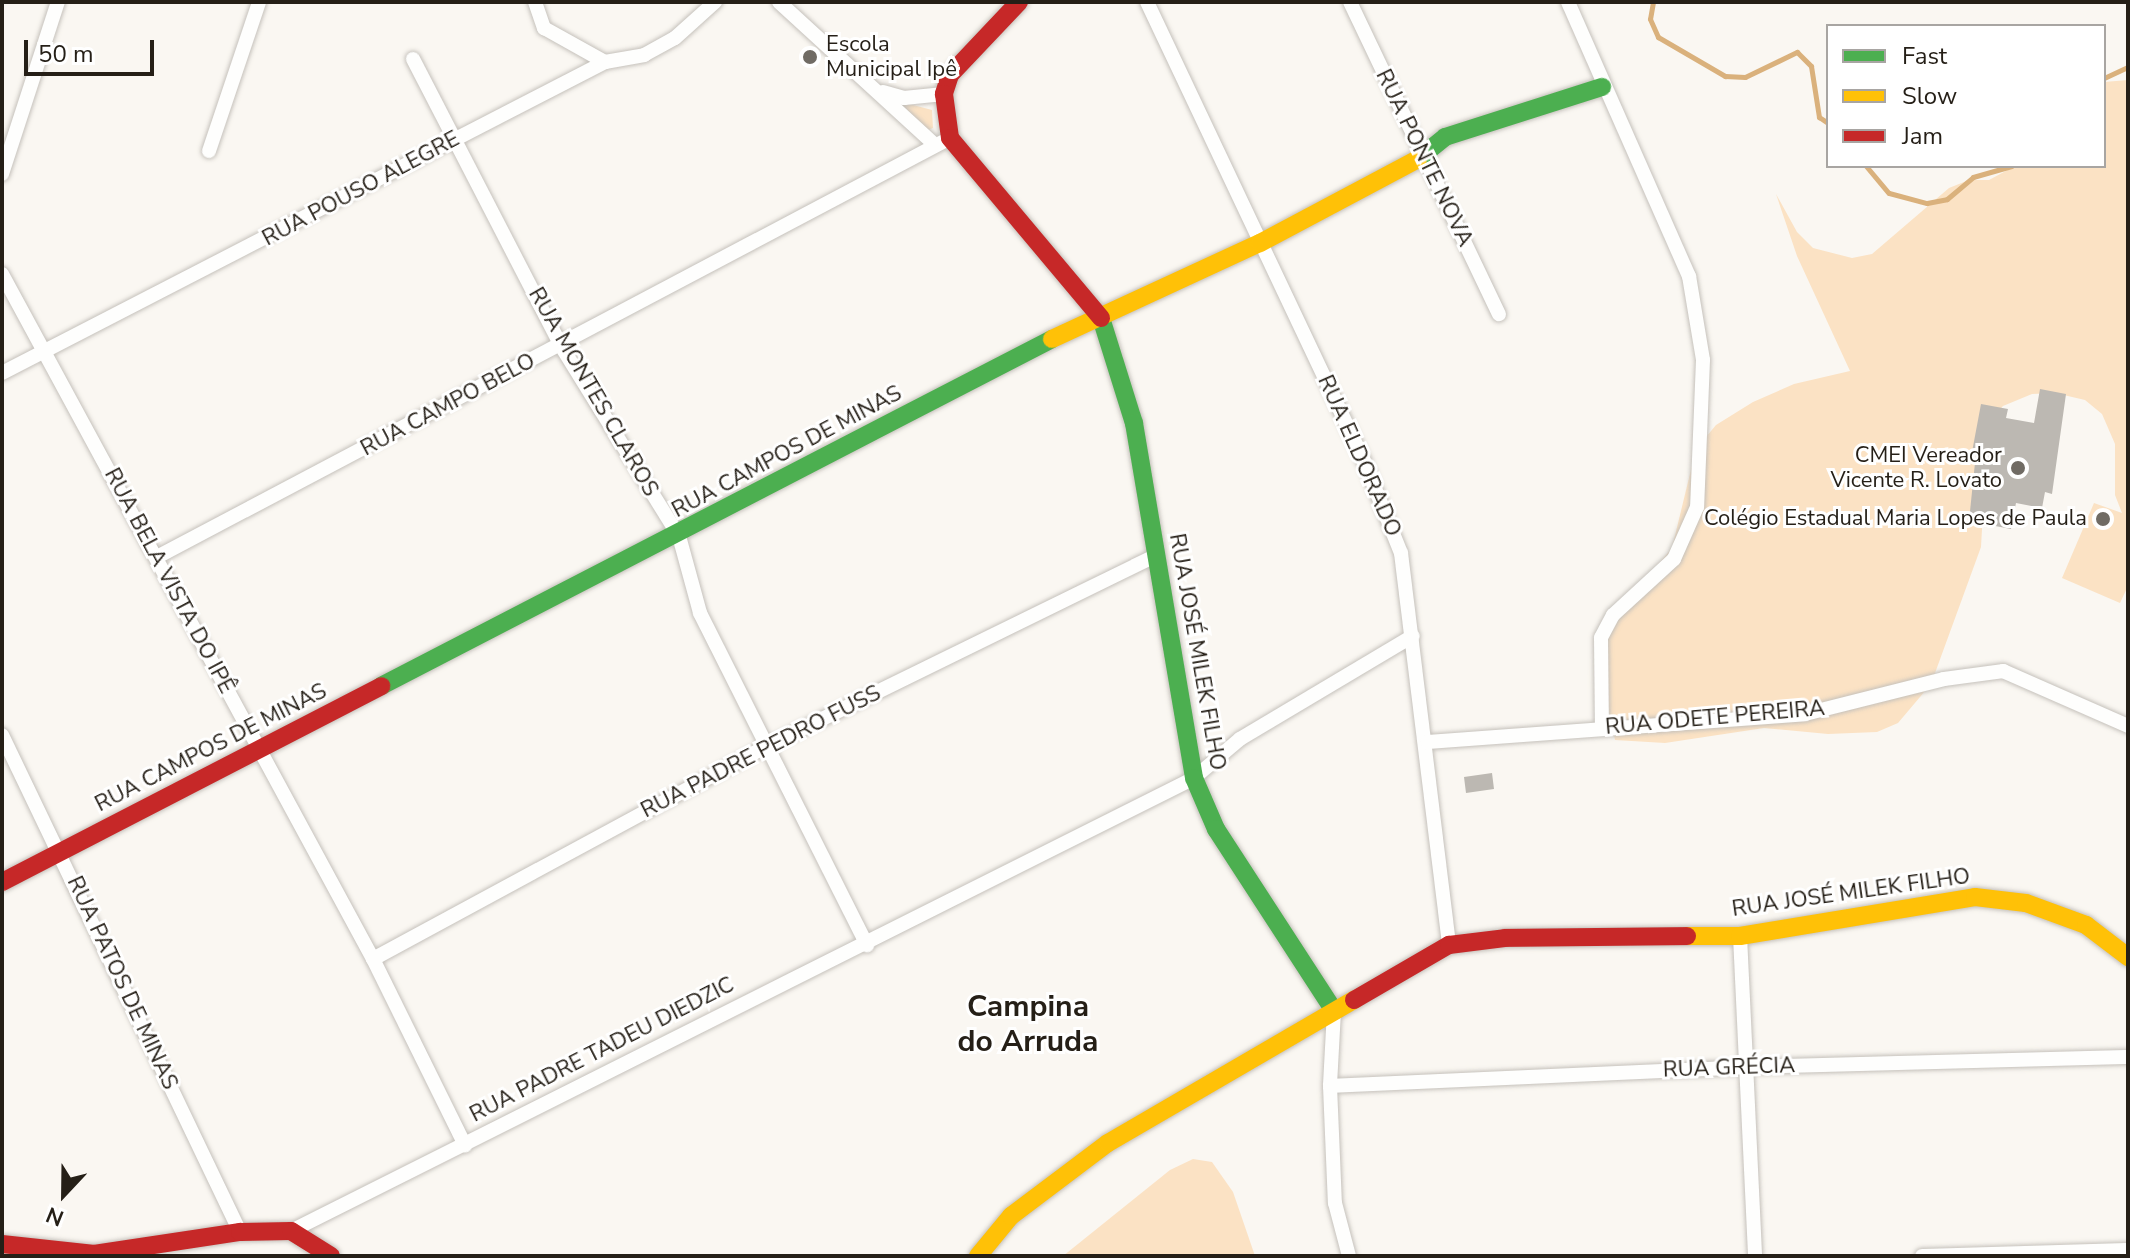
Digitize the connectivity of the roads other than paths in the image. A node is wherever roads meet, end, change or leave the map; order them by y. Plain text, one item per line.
1 (58, 2) edge
2 (259, 2) edge
3 (535, 2) edge
4 (715, 2) edge
5 (779, 2) edge
6 (1019, 2) edge
7 (1147, 2) edge
8 (1350, 2) edge
9 (1568, 2) edge
10 (413, 59) dead end
11 (605, 62) junction
12 (1602, 87) junction
13 (879, 91) junction
14 (944, 94) junction
15 (456, 139) junction
16 (942, 141) junction
17 (209, 151) dead end
18 (1421, 157) junction
19 (2, 174) edge
20 (1260, 243) junction
21 (2, 274) edge
22 (1100, 314) junction
23 (1499, 314) dead end
24 (561, 346) junction
25 (48, 354) junction
26 (2, 373) edge
27 (679, 536) junction
28 (1155, 556) junction
29 (157, 557) junction
30 (1413, 636) junction
31 (2128, 726) edge
32 (1602, 729) junction
33 (2, 735) edge
34 (1428, 742) junction
35 (767, 746) junction
36 (258, 750) junction
37 (1194, 778) junction
38 (60, 853) junction
39 (2, 882) edge
40 (1740, 936) junction
41 (867, 945) junction
42 (1449, 945) junction
43 (2128, 957) edge
44 (373, 959) junction
45 (1334, 1011) junction
46 (2128, 1057) edge
47 (1744, 1067) junction
48 (1330, 1086) junction
49 (465, 1145) junction
50 (291, 1231) junction
51 (240, 1232) junction
52 (2, 1244) edge
53 (2128, 1250) edge
54 (331, 1256) edge
55 (978, 1256) edge
56 (1349, 1256) edge
57 (1755, 1256) edge
58 (1922, 1256) edge

1 - 19 street
2 - 17 street
3 - 11 street
4 - 11 street, RUA POUSO ALEGRE
5 - 13 street
6 - 14 street
7 - 20 street, RUA ELDORADO
8 - 18 street, RUA PONTE NOVA
9 - 12 street
10 - 15 street, RUA MONTES CLAROS
11 - 15 street, RUA POUSO ALEGRE
12 - 18 street, RUA CAMPOS DE MINAS
12 - 32 street
13 - 14 street
13 - 16 street
14 - 16 street
15 - 24 street, RUA MONTES CLAROS
15 - 25 street, RUA POUSO ALEGRE
16 - 22 street, RUA JOSÉ MILEK FILHO
16 - 24 street, RUA CAMPO BELO
18 - 20 street, RUA CAMPOS DE MINAS
18 - 23 street, RUA PONTE NOVA
20 - 22 street, RUA CAMPOS DE MINAS
20 - 30 street, RUA ELDORADO
21 - 25 street, RUA BELA VISTA DO IPÊ
22 - 27 street, RUA CAMPOS DE MINAS
22 - 28 street, RUA JOSÉ MILEK FILHO
24 - 27 street, RUA MONTES CLAROS
24 - 29 street, RUA CAMPO BELO
25 - 26 street, RUA POUSO ALEGRE
25 - 29 street, RUA BELA VISTA DO IPÊ
27 - 35 street, RUA MONTES CLAROS
27 - 36 street, RUA CAMPOS DE MINAS
28 - 35 street, RUA PADRE PEDRO FUSS
28 - 37 street, RUA JOSÉ MILEK FILHO
29 - 36 street, RUA BELA VISTA DO IPÊ
30 - 34 street, RUA ELDORADO
30 - 37 street, RUA PADRE TADEU DIEDZIC
31 - 32 street, RUA ODETE PEREIRA
32 - 34 street, RUA ODETE PEREIRA
33 - 38 street, RUA PATOS DE MINAS
34 - 42 street, RUA ELDORADO
35 - 41 street, RUA MONTES CLAROS
35 - 44 street, RUA PADRE PEDRO FUSS
36 - 38 street, RUA CAMPOS DE MINAS
36 - 44 street, RUA BELA VISTA DO IPÊ
37 - 41 street, RUA PADRE TADEU DIEDZIC
37 - 45 street, RUA JOSÉ MILEK FILHO
38 - 39 street, RUA CAMPOS DE MINAS
38 - 51 street, RUA PATOS DE MINAS
40 - 42 street, RUA JOSÉ MILEK FILHO
40 - 43 street, RUA JOSÉ MILEK FILHO
40 - 47 street
41 - 49 street, RUA PADRE TADEU DIEDZIC
42 - 45 street, RUA JOSÉ MILEK FILHO
44 - 49 street, RUA BELA VISTA DO IPÊ
45 - 48 street
45 - 55 street
46 - 47 street, RUA GRÉCIA
47 - 48 street, RUA GRÉCIA
47 - 57 street
48 - 56 street
49 - 50 street, RUA PADRE TADEU DIEDZIC
50 - 51 street, RUA PADRE TADEU DIEDZIC
50 - 54 street
51 - 52 street, RUA PADRE TADEU DIEDZIC
53 - 58 street

